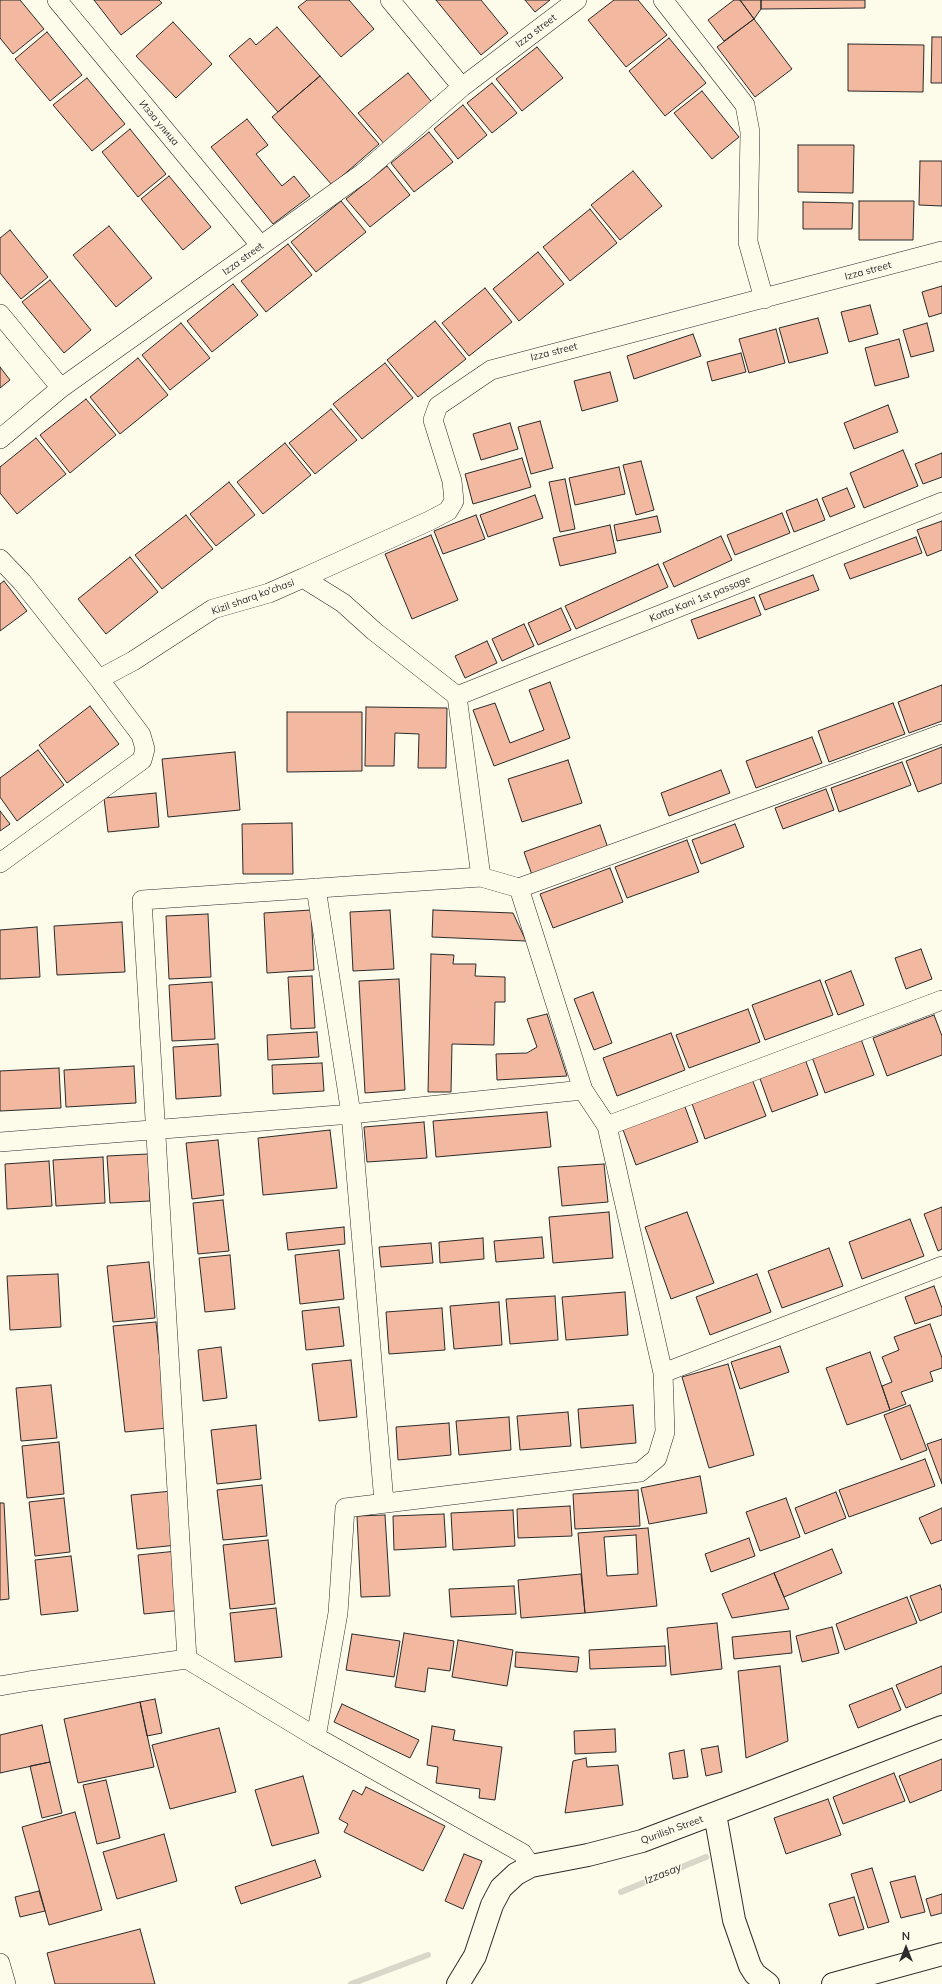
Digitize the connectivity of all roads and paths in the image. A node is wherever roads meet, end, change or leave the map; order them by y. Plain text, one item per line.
1 (57, 0) edge
2 (390, 0) edge
3 (577, 0) edge
4 (663, 0) edge
5 (462, 88) junction
6 (261, 246) junction
7 (942, 251) edge
8 (764, 299) junction
9 (0, 314) edge
10 (61, 388) junction
11 (0, 439) edge
12 (942, 502) edge
13 (0, 559) edge
14 (303, 578) junction
15 (99, 679) junction
16 (457, 696) junction
17 (942, 734) edge
18 (0, 863) edge
19 (481, 877) junction
20 (316, 888) junction
21 (519, 888) junction
22 (942, 1000) edge
23 (583, 1090) junction
24 (351, 1114) junction
25 (607, 1126) junction
26 (155, 1129) junction
27 (0, 1142) edge
28 (942, 1266) edge
29 (663, 1373) junction
30 (384, 1502) junction
31 (187, 1659) junction
32 (0, 1686) edge
33 (942, 1727) edge
34 (316, 1737) junction
35 (715, 1814) junction
36 (531, 1866) junction
37 (942, 1954) edge
38 (0, 1963) edge
39 (6, 1984) edge
40 (458, 1984) edge
41 (768, 1984) edge
42 (833, 1984) edge

1 - 6 street, Изза улица
2 - 5 street
3 - 5 street, Izza street
4 - 8 street
5 - 6 street, Izza street
6 - 10 street, Izza street
7 - 8 street, Izza street
8 - 14 street, Izza street
9 - 10 street
10 - 11 street, Izza street
12 - 16 street, Katta Kani 1st passage
13 - 15 street
14 - 15 street, Kizil sharq ko'chasi
14 - 16 street, Kizil sharq ko'chasi
15 - 18 street
16 - 19 street
17 - 21 street
19 - 20 street
19 - 21 street
20 - 24 street
20 - 26 street
21 - 23 street
22 - 25 street
23 - 24 street
23 - 25 street
24 - 26 street
24 - 30 street
25 - 29 street
26 - 27 street
26 - 31 street
28 - 29 street
29 - 30 street
30 - 34 street
31 - 32 street
31 - 34 street
33 - 35 street, Qurilish Street
34 - 36 street
35 - 36 street, Qurilish Street
35 - 41 street
36 - 40 street, Qurilish Street
37 - 42 street
38 - 39 street

